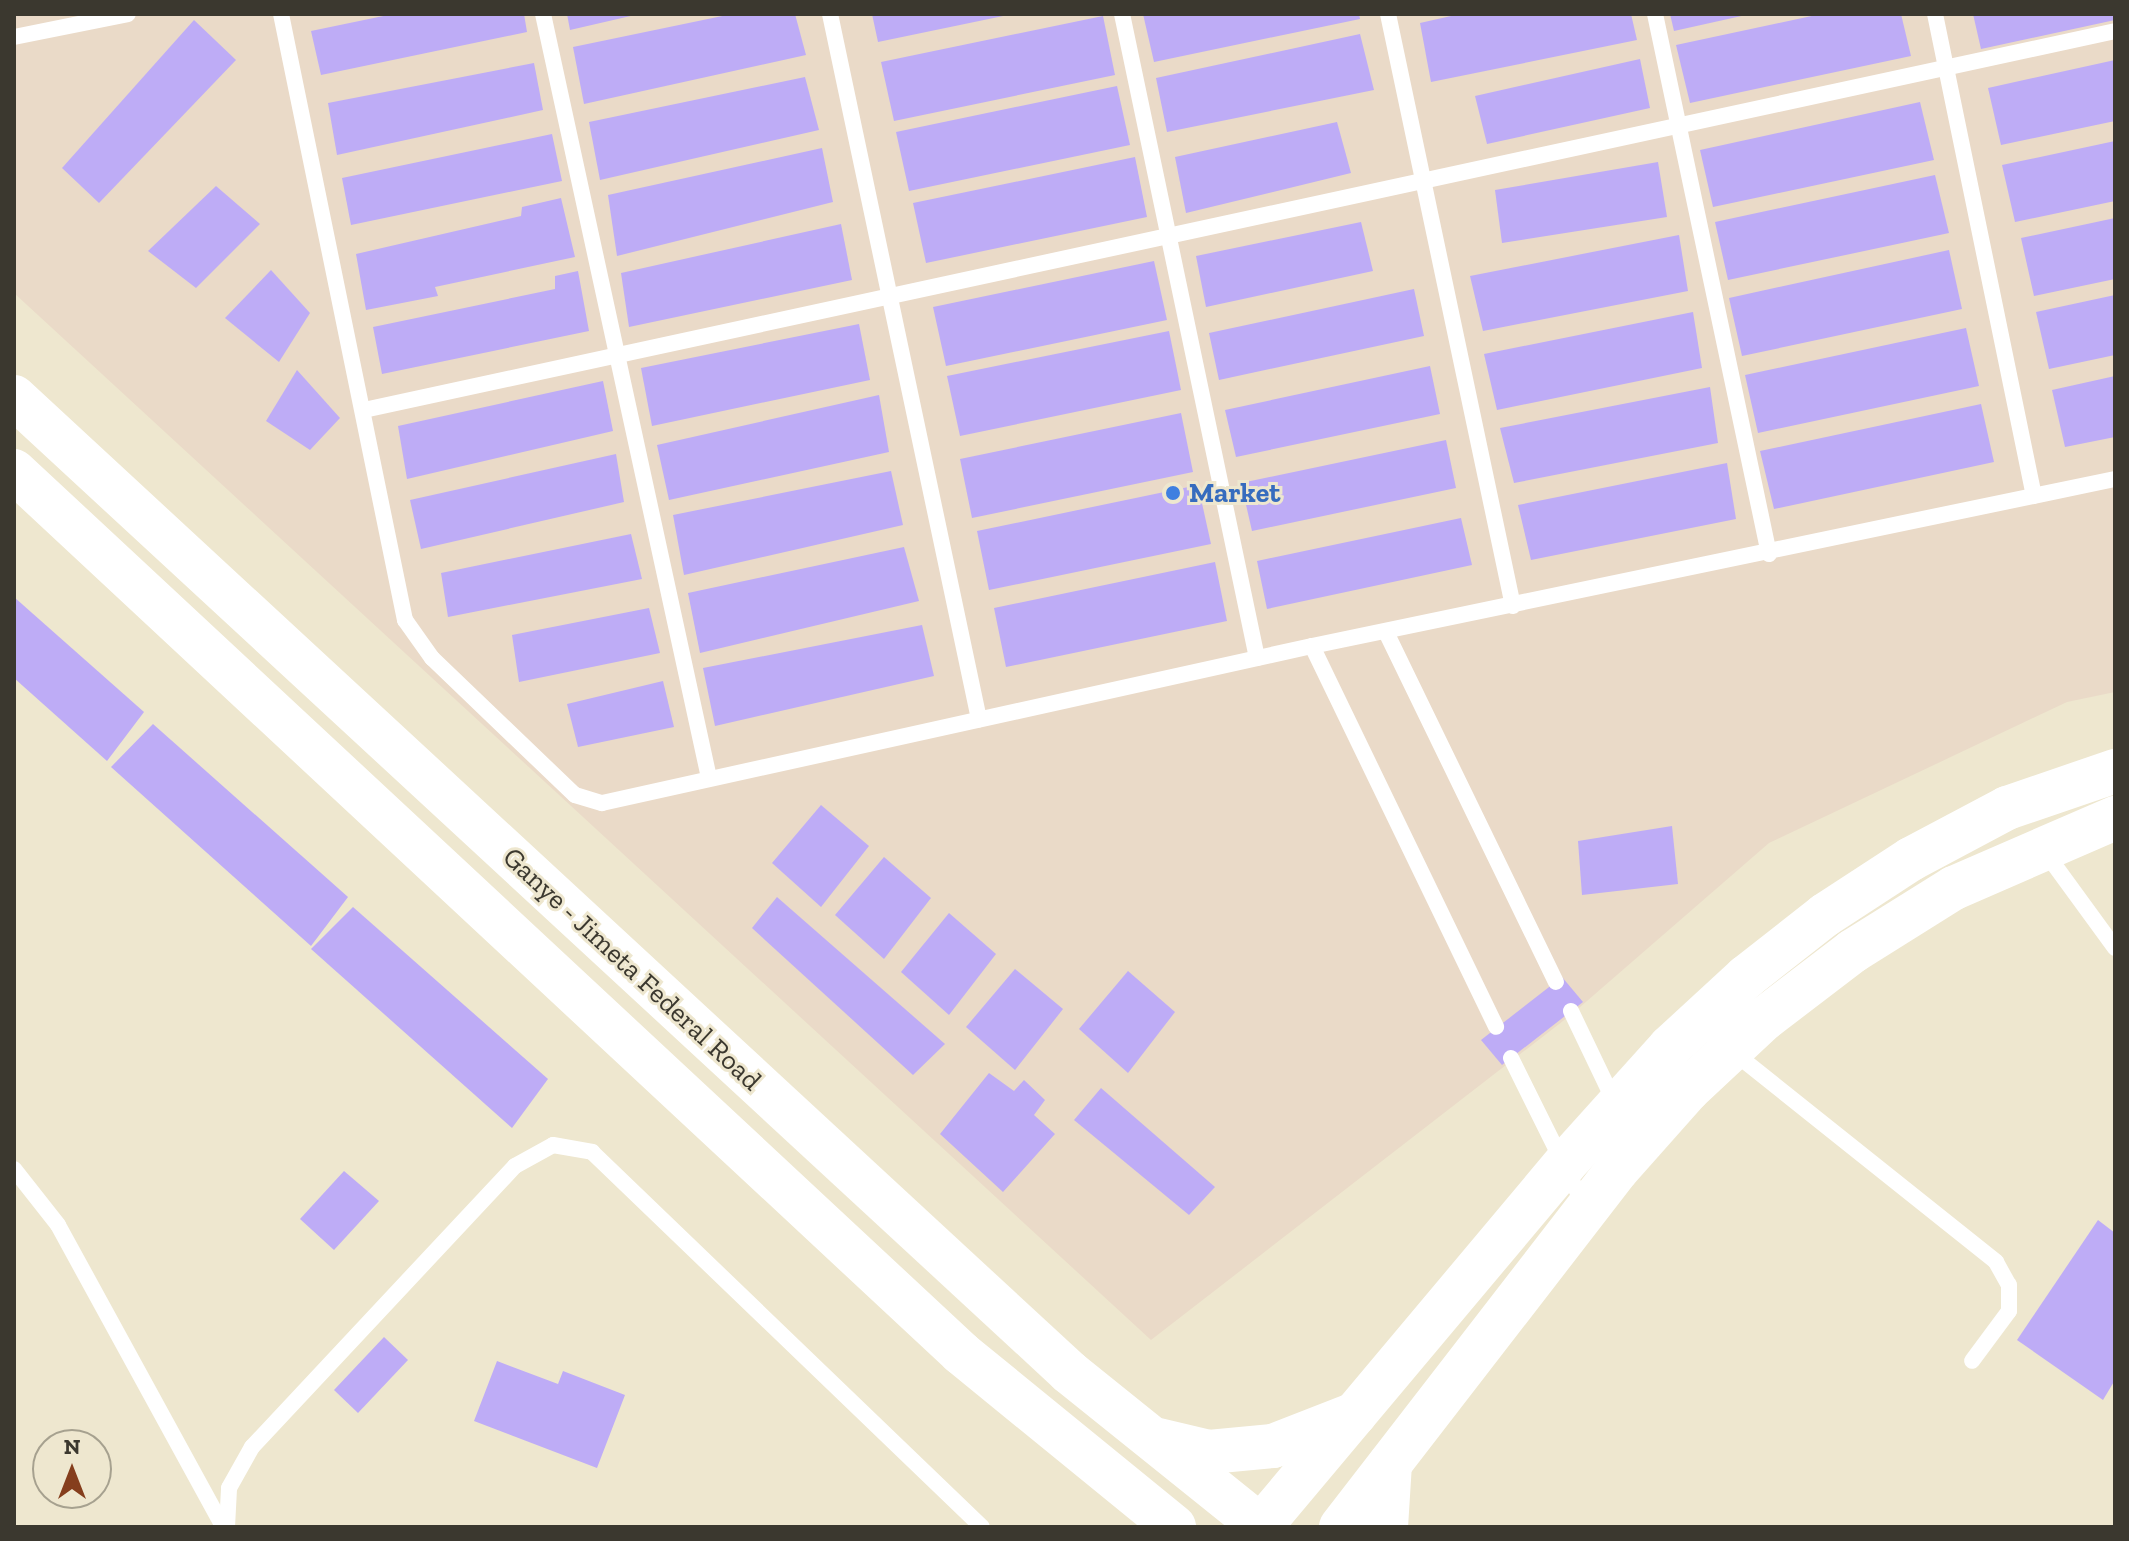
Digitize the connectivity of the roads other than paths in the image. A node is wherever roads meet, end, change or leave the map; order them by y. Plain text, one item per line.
1 (128, 14) edge
2 (281, 14) edge
3 (543, 14) edge
4 (830, 14) edge
5 (1122, 14) edge
6 (1388, 14) edge
7 (1655, 14) edge
8 (1935, 14) edge
9 (2115, 31) edge
10 (15, 34) edge
11 (1946, 67) junction
12 (1679, 126) junction
13 (1423, 181) junction
14 (1169, 236) junction
15 (889, 297) junction
16 (615, 356) junction
17 (14, 397) edge
18 (364, 410) junction
19 (14, 471) edge
20 (2115, 479) edge
21 (2034, 496) junction
22 (1769, 554) junction
23 (1513, 606) junction
24 (1386, 632) junction
25 (1312, 646) junction
26 (1257, 658) junction
27 (979, 719) junction
28 (2115, 771) edge
29 (709, 778) junction
30 (2115, 818) edge
31 (2042, 847) junction
32 (2115, 948) edge
33 (1556, 982) dead end
34 (1571, 1011) dead end
35 (1496, 1027) dead end
36 (1731, 1050) junction
37 (1511, 1058) dead end
38 (1627, 1127) junction
39 (1564, 1166) junction
40 (14, 1169) edge
41 (1586, 1209) junction
42 (1972, 1361) dead end
43 (1355, 1414) junction
44 (1154, 1439) junction
45 (1390, 1464) junction
46 (225, 1527) edge
47 (982, 1527) edge
48 (1174, 1527) edge
49 (1262, 1527) edge
50 (1341, 1527) edge
51 (1386, 1527) edge

1 - 10 lane
2 - 18 lane
3 - 16 lane
4 - 15 lane
5 - 14 lane
6 - 13 lane
7 - 12 lane
8 - 11 lane
9 - 11 lane
11 - 12 lane
11 - 21 lane
12 - 13 lane
12 - 22 lane
13 - 14 lane
13 - 23 lane
14 - 15 lane
14 - 26 lane
15 - 16 lane
15 - 27 lane
16 - 18 lane
16 - 29 lane
17 - 44 main road, Ganye - Jimeta Federal Road
18 - 29 lane
19 - 48 main road, Ganye - Jimeta Federal Road
20 - 21 lane
21 - 22 lane
22 - 23 lane
23 - 24 lane
24 - 25 lane
24 - 33 lane
25 - 26 lane
25 - 35 lane
26 - 27 lane
27 - 29 lane
28 - 38 main road
30 - 31 main road
31 - 32 lane
31 - 36 main road
34 - 38 lane
36 - 38 main road
36 - 42 lane
37 - 39 lane
38 - 39 main road
38 - 41 main road
39 - 41 lane
39 - 43 main road
40 - 46 lane
41 - 45 main road
43 - 44 main road
43 - 49 main road
44 - 49 main road, Ganye - Jimeta Federal Road
45 - 50 main road
45 - 51 main road
46 - 47 lane

